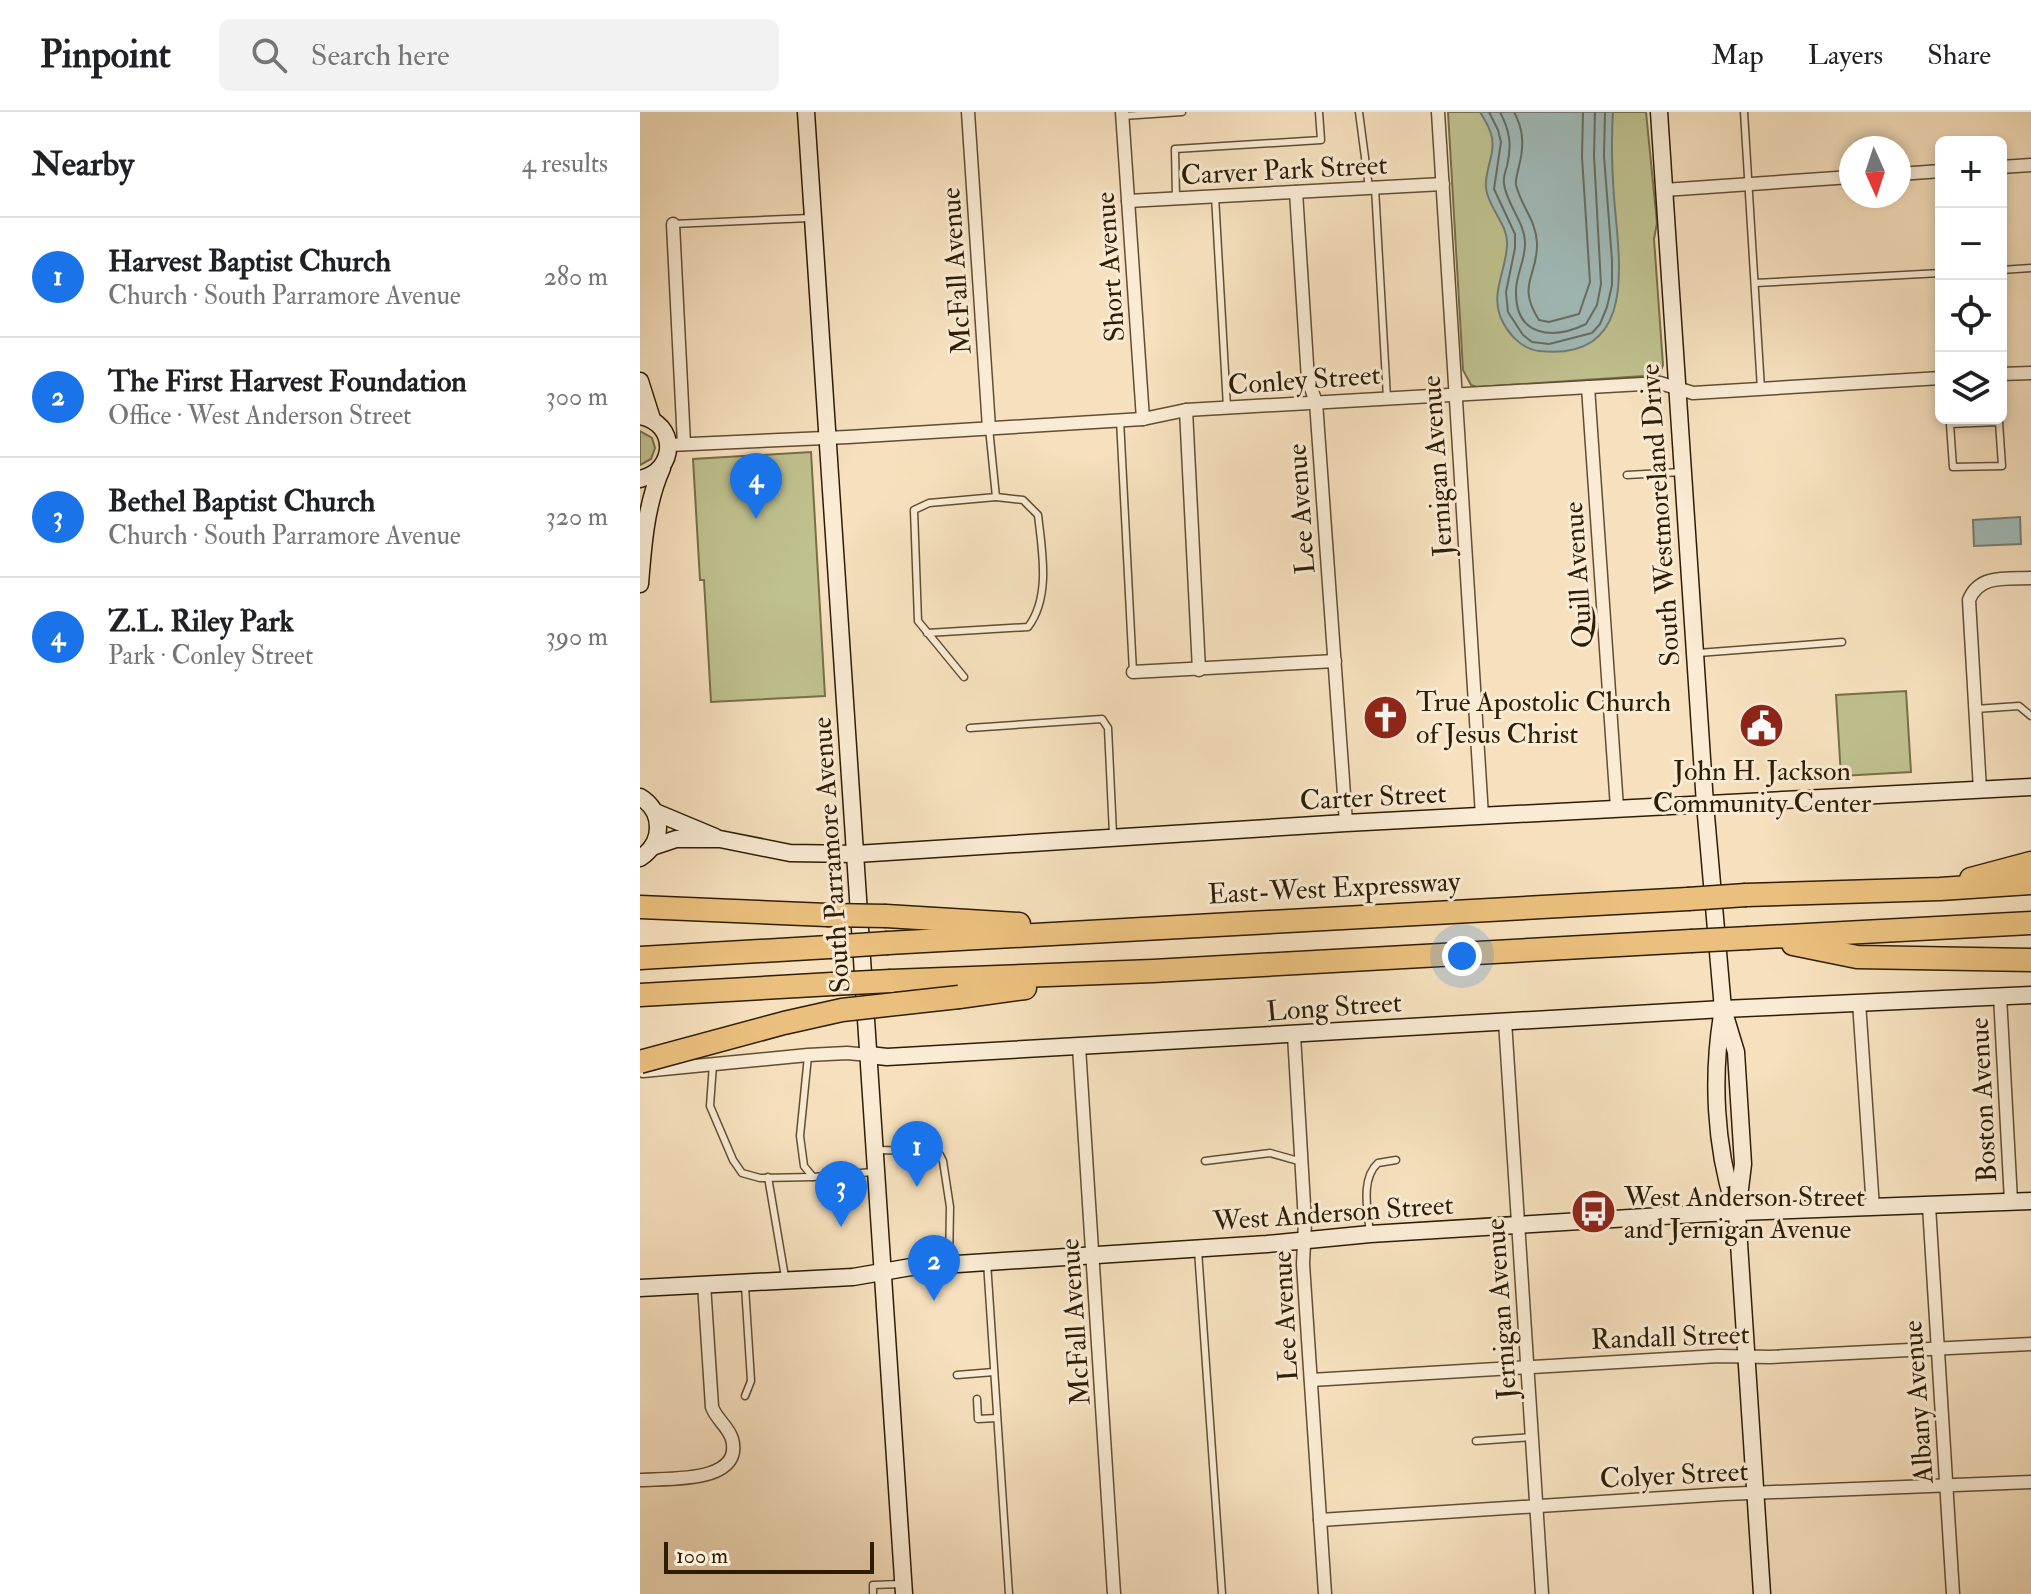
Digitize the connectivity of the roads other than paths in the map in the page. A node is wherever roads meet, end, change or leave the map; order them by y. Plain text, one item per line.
1 (806, 112) edge
2 (968, 112) edge
3 (1182, 112) edge
4 (1319, 112) edge
5 (1359, 112) edge
6 (1438, 112) edge
7 (1659, 112) edge
8 (1744, 112) edge
9 (1122, 114) edge
10 (2031, 165) edge
11 (2007, 167) edge
12 (1935, 171) edge
13 (1911, 173) edge
14 (1839, 178) edge
15 (1443, 184) junction
16 (1748, 184) junction
17 (1372, 188) junction
18 (1664, 190) junction
19 (1296, 192) junction
20 (1215, 196) junction
21 (1176, 198) junction
22 (1128, 201) junction
23 (812, 217) junction
24 (673, 224) joint
25 (2031, 268) edge
26 (2007, 270) edge
27 (1935, 273) edge
28 (1755, 283) junction
29 (2031, 373) edge
30 (2007, 374) edge
31 (1935, 378) edge
32 (640, 381) edge
33 (1588, 387) junction
34 (1676, 388) junction
35 (1761, 389) junction
36 (1456, 393) junction
37 (1387, 398) junction
38 (1316, 402) junction
39 (1227, 407) junction
40 (1186, 410) junction
41 (646, 417) edge
42 (1143, 419) junction
43 (1120, 420) junction
44 (1999, 420) edge
45 (989, 428) junction
46 (830, 438) junction
47 (676, 444) junction
48 (662, 468) junction
49 (1682, 472) junction
50 (1627, 475) dead end
51 (640, 479) edge
52 (996, 497) junction
53 (641, 543) edge
54 (2031, 578) edge
55 (640, 584) edge
56 (927, 633) junction
57 (1842, 642) dead end
58 (1694, 654) junction
59 (1335, 661) junction
60 (1199, 670) junction
61 (1133, 672) joint
62 (964, 677) dead end
63 (1975, 709) junction
64 (2031, 716) edge
65 (970, 728) dead end
66 (2031, 787) edge
67 (1980, 790) junction
68 (640, 797) edge
69 (1705, 804) junction
70 (1617, 808) junction
71 (655, 812) junction
72 (1482, 816) junction
73 (1346, 823) junction
74 (1113, 838) junction
75 (720, 839) junction
76 (856, 854) junction
77 (644, 855) edge
78 (2031, 863) edge
79 (2031, 883) edge
80 (1940, 889) junction
81 (648, 907) edge
82 (2031, 923) edge
83 (1104, 931) junction
84 (1756, 938) junction
85 (640, 958) edge
86 (2031, 960) edge
87 (1153, 971) junction
88 (640, 995) edge
89 (2031, 995) edge
90 (2000, 996) junction
91 (1859, 1002) junction
92 (1723, 1009) junction
93 (1505, 1021) junction
94 (1294, 1035) junction
95 (1079, 1047) junction
96 (808, 1055) junction
97 (869, 1055) junction
98 (640, 1062) edge
99 (713, 1062) junction
100 (640, 1071) edge
101 (875, 1150) junction
102 (1396, 1160) dead end
103 (1205, 1161) dead end
104 (1302, 1162) junction
105 (876, 1171) junction
106 (768, 1177) junction
107 (813, 1177) junction
108 (2011, 1201) junction
109 (2031, 1201) edge
110 (1929, 1206) junction
111 (1873, 1208) junction
112 (1737, 1213) junction
113 (1518, 1225) junction
114 (1370, 1234) junction
115 (1304, 1239) junction
116 (1197, 1248) junction
117 (1094, 1256) junction
118 (987, 1262) junction
119 (949, 1265) junction
120 (882, 1273) junction
121 (786, 1281) junction
122 (745, 1282) junction
123 (704, 1284) junction
124 (640, 1288) edge
125 (2031, 1344) edge
126 (1938, 1349) junction
127 (1746, 1356) junction
128 (1528, 1367) junction
129 (994, 1372) junction
130 (957, 1375) dead end
131 (1311, 1380) junction
132 (745, 1396) dead end
133 (977, 1399) dead end
134 (997, 1418) junction
135 (1532, 1437) junction
136 (1476, 1441) dead end
137 (640, 1480) edge
138 (2031, 1482) edge
139 (1947, 1485) junction
140 (1756, 1494) junction
141 (1537, 1505) junction
142 (1320, 1520) junction
143 (903, 1589) edge
144 (873, 1594) edge
145 (1009, 1594) edge
146 (1114, 1594) edge
147 (1222, 1594) edge
148 (1325, 1594) edge
149 (1542, 1594) edge
150 (1762, 1594) edge
151 (1953, 1594) edge

1 - 23 street, South Parramore Avenue
2 - 45 street, McFall Avenue
3 - 9 lane
4 - 21 lane
5 - 17 lane
6 - 15 street, Jernigan Avenue
7 - 18 street, South Westmoreland Drive
8 - 16 lane
9 - 22 street, Short Avenue
10 - 11 street
12 - 13 street
14 - 16 street
15 - 17 street, Carver Park Street
15 - 36 street, Jernigan Avenue
16 - 18 street
16 - 28 lane
17 - 19 street, Carver Park Street
17 - 37 lane
18 - 34 street, South Westmoreland Drive
19 - 20 street, Carver Park Street
19 - 38 street, Lee Avenue
20 - 21 street, Carver Park Street
20 - 39 lane
21 - 22 street, Carver Park Street
22 - 42 street, Short Avenue
23 - 24 lane
23 - 46 street, South Parramore Avenue
24 - 47 street
25 - 26 lane
27 - 28 lane
28 - 35 lane
29 - 30 street
31 - 35 street, Conley Street
32 - 41 street
33 - 34 street, Conley Street
33 - 36 street, Conley Street
33 - 70 street, Quill Avenue
34 - 35 street, Conley Street
34 - 49 street, South Westmoreland Drive
36 - 37 street, Conley Street
36 - 72 street, Jernigan Avenue
37 - 38 street, Conley Street
38 - 39 street, Conley Street
38 - 59 street, Lee Avenue
39 - 40 street, Conley Street
40 - 42 street, Conley Street
40 - 60 street
41 - 47 street
42 - 43 street, Conley Street
43 - 45 street, Conley Street
43 - 61 lane
44 - 44 lane
45 - 46 street, Conley Street
45 - 52 lane
46 - 47 street, Conley Street
46 - 76 street, South Parramore Avenue
47 - 48 street
48 - 51 street
48 - 53 street
49 - 50 lane
49 - 58 street, South Westmoreland Drive
52 - 56 lane
52 - 56 lane
53 - 55 street
54 - 63 street
56 - 62 lane
57 - 58 lane
58 - 69 street, South Westmoreland Drive
59 - 60 street
59 - 73 street, Lee Avenue
60 - 61 street
63 - 64 lane
63 - 67 street
65 - 74 lane
66 - 67 street, Carter Street
67 - 69 street, Carter Street
68 - 71 street
69 - 70 street, Carter Street
69 - 92 street, South Westmoreland Drive
70 - 72 street, Carter Street
71 - 75 street, Carter Street
71 - 77 street
72 - 73 street, Carter Street
73 - 74 street, Carter Street
74 - 76 street, Carter Street
75 - 76 street, Carter Street
75 - 77 street, Carter Street
76 - 97 street, South Parramore Avenue
78 - 80 highway
79 - 80 highway, East-West Expressway
80 - 83 highway, East-West Expressway, bridge
81 - 83 highway, bridge
82 - 84 highway
83 - 85 highway, East-West Expressway, bridge
84 - 86 highway
84 - 87 highway, bridge
87 - 88 highway, bridge
87 - 98 highway, bridge
89 - 90 street, Long Street
90 - 91 street, Long Street
90 - 108 street, Boston Avenue
91 - 92 street, Long Street
91 - 111 street
92 - 93 street, Long Street
92 - 112 street, South Westmoreland Drive
93 - 94 street, Long Street
93 - 113 street, Jernigan Avenue
94 - 95 street, Long Street
94 - 104 street, Lee Avenue
95 - 97 street, Long Street
95 - 117 street, McFall Avenue
96 - 97 street, Long Street
96 - 99 street, Long Street
96 - 107 lane
97 - 101 street, South Parramore Avenue
99 - 100 street, Long Street
99 - 106 lane
101 - 105 street, South Parramore Avenue
101 - 119 lane
102 - 114 lane
103 - 104 lane
104 - 115 street, Lee Avenue
105 - 107 lane
105 - 120 street, South Parramore Avenue
106 - 107 lane
106 - 121 lane
108 - 109 street, West Anderson Street
108 - 110 street, West Anderson Street
110 - 111 street, West Anderson Street
110 - 126 street, Albany Avenue
111 - 112 street, West Anderson Street
112 - 113 street, West Anderson Street
112 - 127 street, South Westmoreland Drive
113 - 114 street, West Anderson Street
113 - 128 street, Jernigan Avenue
114 - 115 street, West Anderson Street
115 - 116 street, West Anderson Street
115 - 131 street, Lee Avenue
116 - 117 street, West Anderson Street
116 - 147 lane
117 - 118 street, West Anderson Street
117 - 146 street, McFall Avenue
118 - 119 street, West Anderson Street
118 - 129 lane
119 - 120 street, West Anderson Street
120 - 121 street, West Anderson Street
120 - 143 street, South Parramore Avenue
121 - 122 street, West Anderson Street
122 - 123 street, West Anderson Street
122 - 132 lane
123 - 124 street, West Anderson Street
123 - 137 street
125 - 126 street, Randall Street
126 - 127 street, Randall Street
126 - 139 street, Albany Avenue
127 - 128 street, Randall Street
127 - 140 street, South Westmoreland Drive
128 - 131 street, Randall Street
128 - 135 street, Jernigan Avenue
129 - 130 lane
129 - 134 lane
131 - 142 street, Lee Avenue
133 - 134 lane
134 - 145 lane
135 - 136 lane
135 - 141 street, Jernigan Avenue
138 - 139 street, Colyer Street
139 - 140 street, Colyer Street
139 - 151 street, Albany Avenue
140 - 141 street, Colyer Street
140 - 150 street, South Westmoreland Drive
141 - 142 street, Colyer Street
141 - 149 street, Jernigan Avenue
142 - 148 street, Lee Avenue
143 - 144 lane

